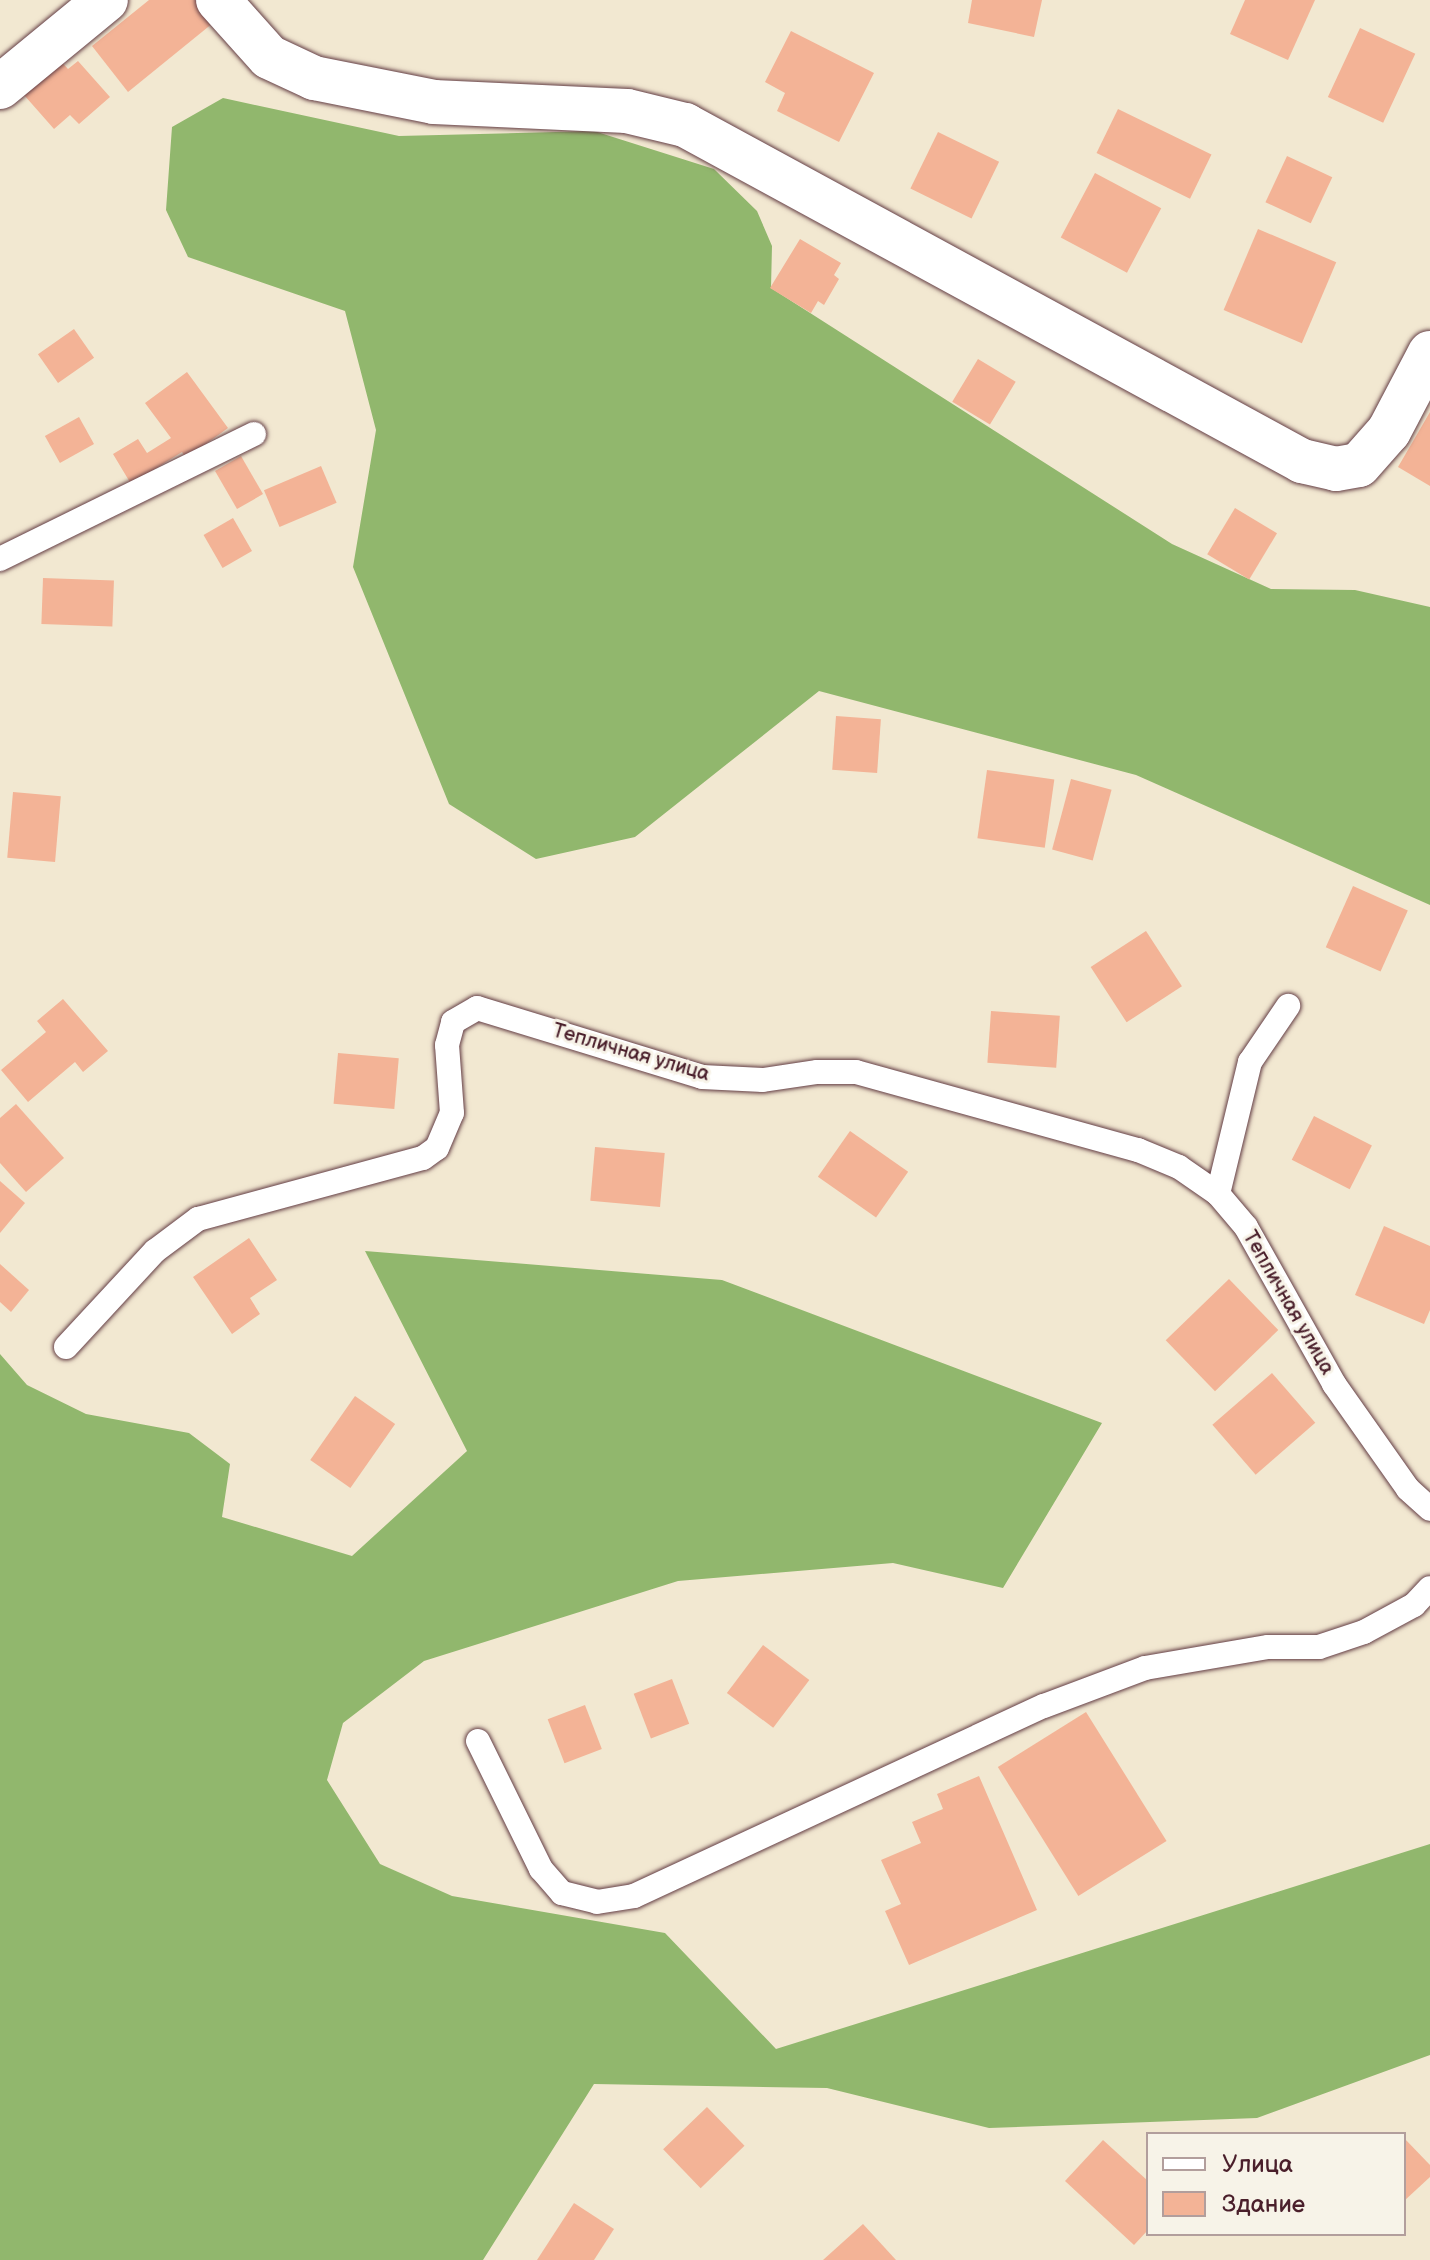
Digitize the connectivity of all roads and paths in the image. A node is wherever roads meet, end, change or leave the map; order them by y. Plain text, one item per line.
1 (106, 0) edge
2 (218, 0) edge
3 (0, 87) edge
4 (1430, 353) edge
5 (254, 434) dead end
6 (0, 559) edge
7 (1288, 1006) dead end
8 (1218, 1194) junction
9 (66, 1347) dead end
10 (1430, 1509) edge
11 (1430, 1588) edge
12 (478, 1741) dead end

1 - 3 street
2 - 4 street
5 - 6 lane
7 - 8 lane
8 - 9 lane, Тепличная улица
8 - 10 lane, Тепличная улица
11 - 12 lane

